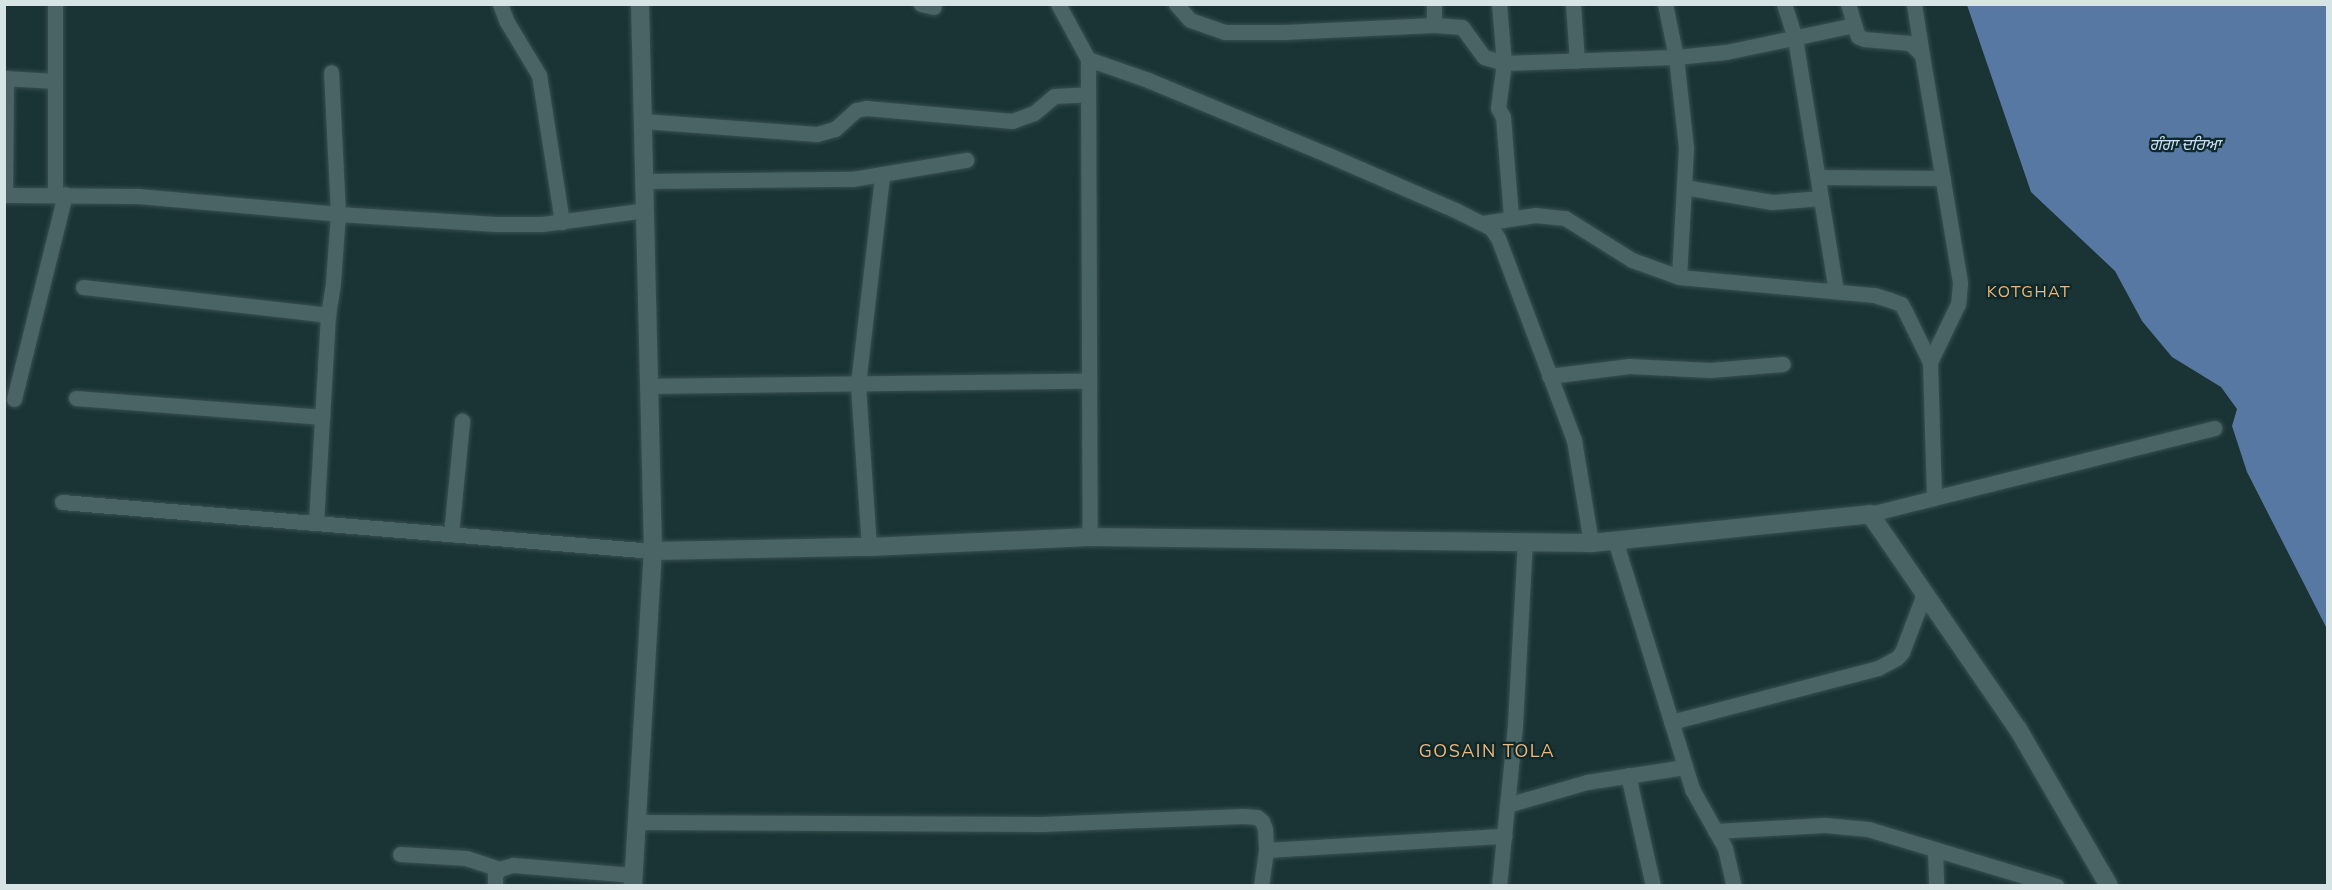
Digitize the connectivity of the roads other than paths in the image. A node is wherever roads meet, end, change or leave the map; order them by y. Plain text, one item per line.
1 (55, 4) edge
2 (500, 4) edge
3 (640, 4) edge
4 (1058, 4) edge
5 (1176, 4) edge
6 (1434, 4) edge
7 (1499, 4) edge
8 (1573, 4) edge
9 (1665, 4) edge
10 (1784, 4) edge
11 (1848, 4) edge
12 (1914, 4) edge
13 (1854, 24) junction
14 (1434, 25) junction
15 (1795, 38) junction
16 (1922, 55) junction
17 (1676, 57) junction
18 (1088, 59) junction
19 (1576, 61) junction
20 (1504, 63) junction
21 (331, 72) dead end
22 (5, 78) edge
23 (55, 81) junction
24 (1088, 94) junction
25 (643, 121) junction
26 (966, 160) dead end
27 (882, 176) junction
28 (1818, 177) junction
29 (1943, 178) junction
30 (645, 181) junction
31 (1684, 187) junction
32 (60, 194) junction
33 (5, 195) edge
34 (1821, 198) junction
35 (645, 210) junction
36 (338, 214) junction
37 (1510, 217) junction
38 (562, 222) junction
39 (1483, 223) junction
40 (1679, 277) junction
41 (83, 287) dead end
42 (1836, 291) junction
43 (328, 315) junction
44 (1930, 362) junction
45 (1783, 364) dead end
46 (1549, 376) junction
47 (1089, 381) junction
48 (858, 384) junction
49 (650, 386) junction
50 (76, 398) dead end
51 (15, 399) dead end
52 (322, 417) junction
53 (462, 420) dead end
54 (2214, 428) dead end
55 (1934, 498) junction
56 (62, 502) dead end
57 (1870, 514) junction
58 (316, 523) junction
59 (451, 534) junction
60 (1090, 537) junction
61 (1615, 540) junction
62 (1525, 542) junction
63 (1591, 543) junction
64 (868, 547) junction
65 (653, 551) junction
66 (1924, 594) junction
67 (1671, 722) junction
68 (1685, 767) junction
69 (1628, 775) junction
70 (1508, 805) junction
71 (637, 822) junction
72 (1715, 831) junction
73 (1505, 836) junction
74 (1266, 850) junction
75 (1935, 850) junction
76 (400, 854) dead end
77 (499, 869) junction
78 (633, 880) edge
79 (495, 885) edge
80 (1262, 885) edge
81 (1499, 885) edge
82 (1653, 885) edge
83 (1734, 885) edge
84 (1936, 885) edge
85 (2057, 885) edge
86 (2109, 885) edge

1 - 23 street
2 - 38 street
3 - 25 street
4 - 18 street
5 - 14 street
6 - 14 street
7 - 20 street
8 - 19 street
9 - 17 street
10 - 15 street
11 - 13 street
12 - 16 street
13 - 15 street
13 - 16 street
14 - 20 street
15 - 17 street
15 - 28 street
16 - 29 street
17 - 19 street
17 - 31 street
18 - 24 street
18 - 39 street
19 - 20 street
20 - 37 street
21 - 36 street
22 - 23 street
22 - 33 street
23 - 32 street
24 - 25 street
24 - 47 street
25 - 30 street
26 - 27 street
27 - 30 street
27 - 48 street
28 - 29 street
28 - 34 street
29 - 44 street
30 - 35 street
31 - 34 street
31 - 40 street
32 - 33 street
32 - 36 street
32 - 51 street
34 - 42 street
35 - 38 street
35 - 49 street
36 - 38 street
36 - 43 street
37 - 39 street
37 - 40 street
39 - 46 street
40 - 42 street
41 - 43 street
42 - 44 street
43 - 52 street
44 - 55 street
45 - 46 street
46 - 63 street
47 - 48 street
47 - 60 street
48 - 49 street
48 - 64 street
49 - 65 street
50 - 52 street
52 - 58 street
53 - 59 street
54 - 55 street
55 - 57 street
56 - 58 street
57 - 61 street
57 - 66 street
58 - 59 street
59 - 65 street
60 - 62 street
60 - 64 street
61 - 63 street
61 - 67 street
62 - 63 street
62 - 70 street
64 - 65 street
65 - 71 street
66 - 67 street
66 - 86 street
67 - 68 street
68 - 69 street
68 - 72 street
69 - 70 street
69 - 82 street
70 - 73 street
71 - 74 street
71 - 78 street
72 - 75 street
72 - 83 street
73 - 74 street
73 - 81 street
74 - 80 street
75 - 84 street
75 - 85 street
76 - 77 street
77 - 78 street
77 - 79 street

